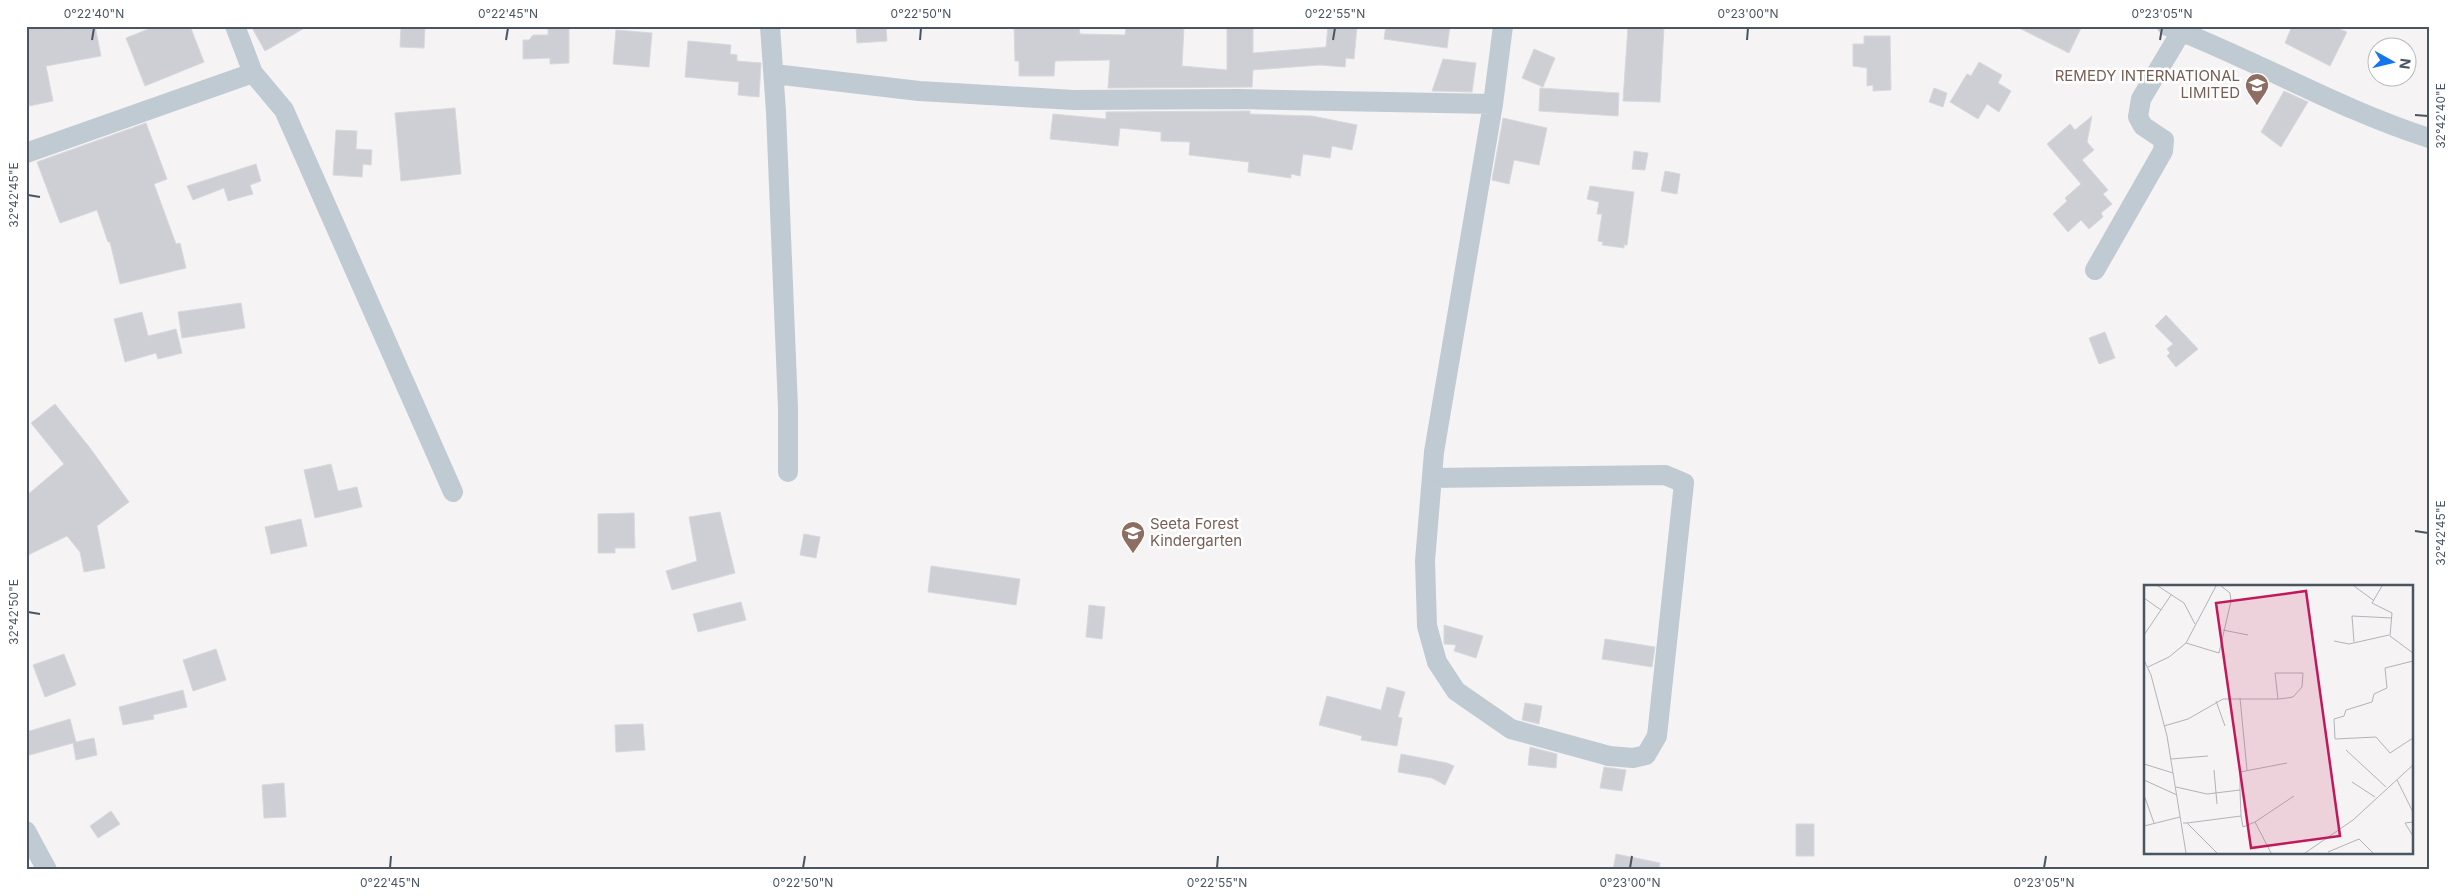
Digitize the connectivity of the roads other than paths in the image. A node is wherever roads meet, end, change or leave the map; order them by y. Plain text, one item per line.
1 (235, 26) edge
2 (770, 26) edge
3 (1503, 26) edge
4 (2174, 29) edge
5 (254, 72) junction
6 (774, 74) junction
7 (1493, 104) junction
8 (2429, 138) edge
9 (26, 153) edge
10 (2094, 270) dead end
11 (788, 472) dead end
12 (1432, 478) junction
13 (453, 492) dead end
14 (26, 831) edge
15 (47, 870) edge

1 - 5 street
2 - 6 street
3 - 7 street
4 - 8 street
4 - 10 street
5 - 9 street
5 - 13 street
6 - 7 street
6 - 11 street
7 - 12 street
12 - 12 street
14 - 15 street

